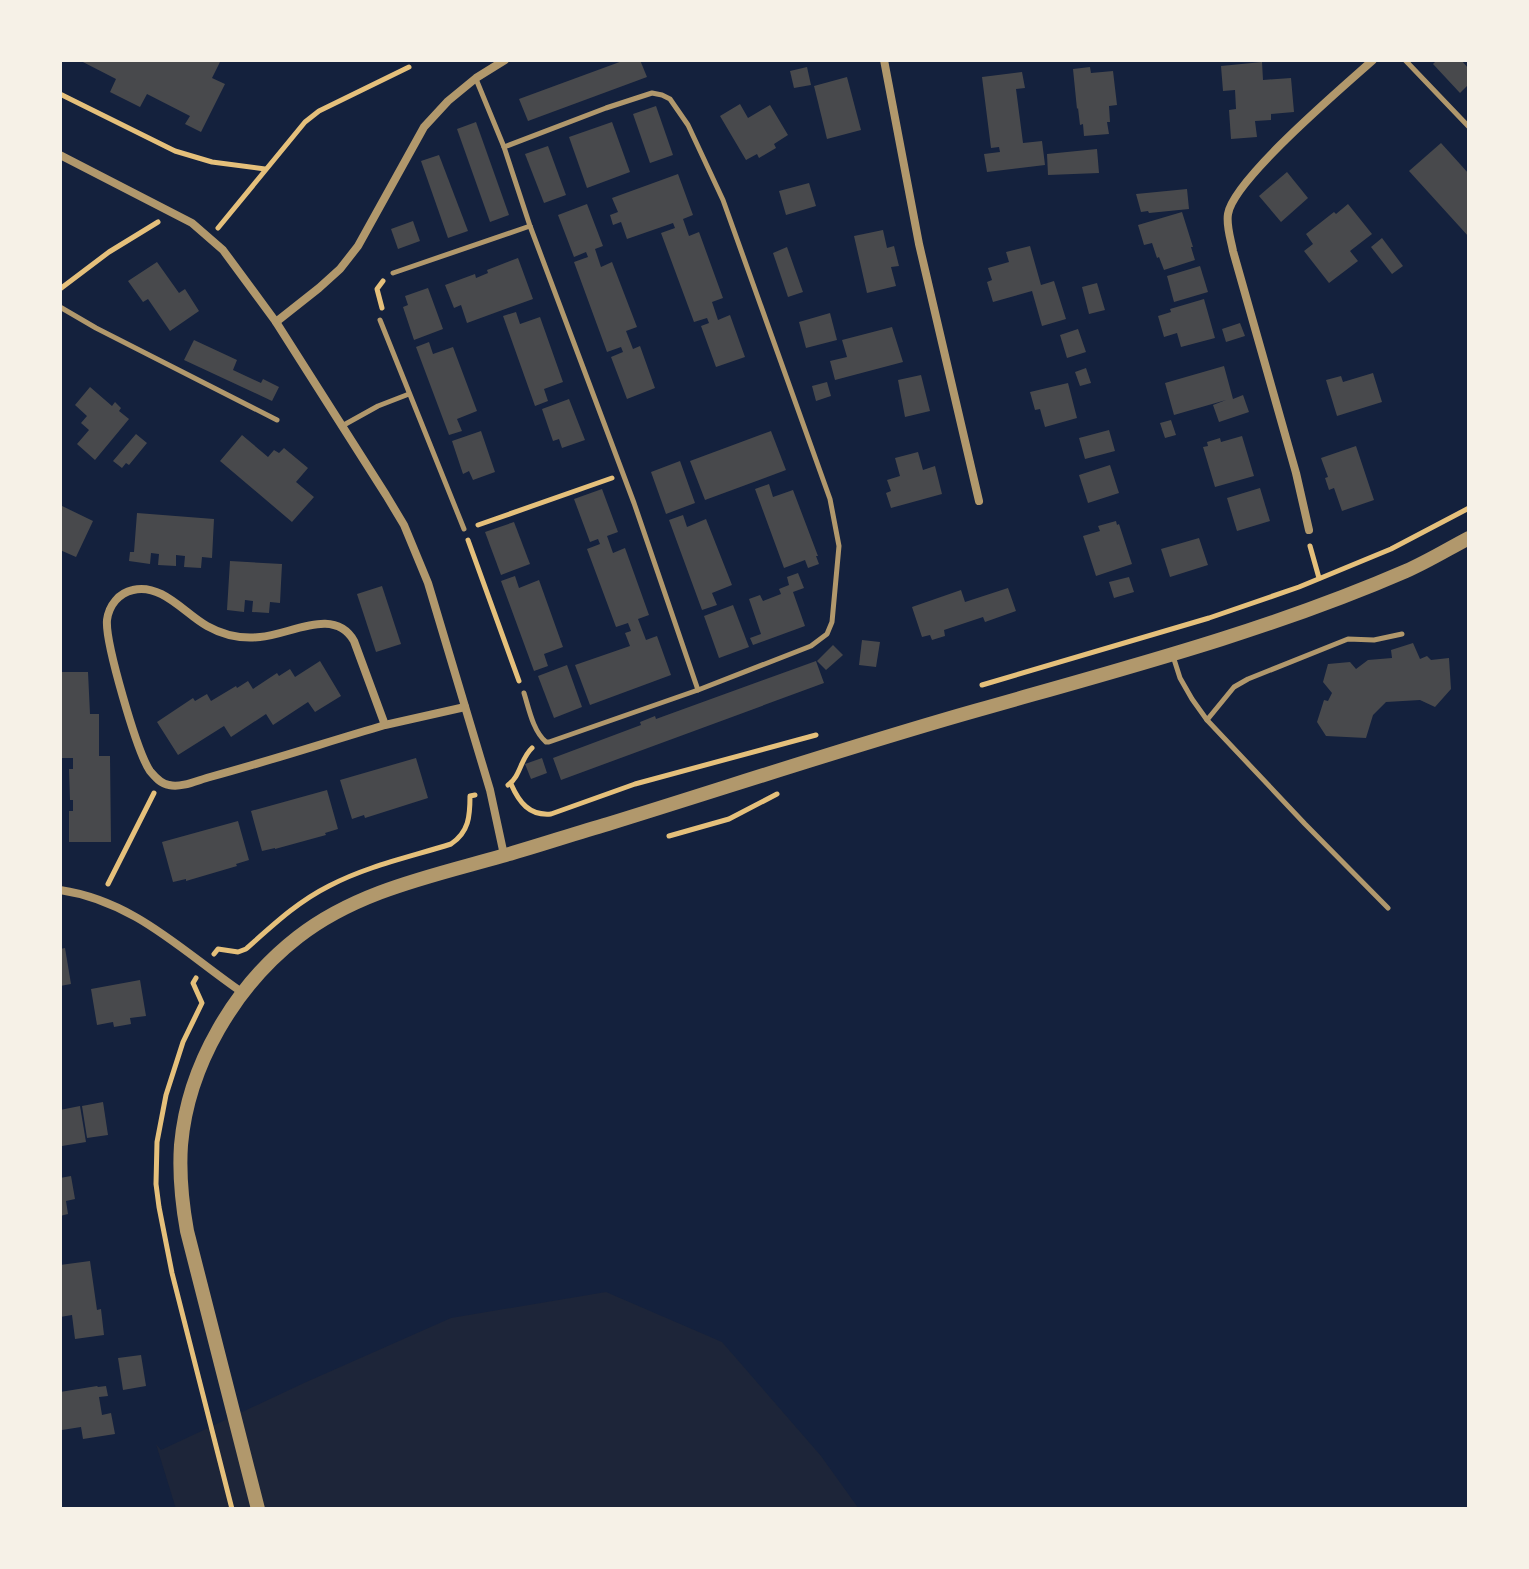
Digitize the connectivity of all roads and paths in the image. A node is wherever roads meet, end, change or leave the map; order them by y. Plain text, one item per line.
1 (505, 60) edge
2 (884, 60) edge
3 (1373, 60) edge
4 (1405, 60) edge
5 (409, 67) dead end
6 (476, 78) junction
7 (60, 94) edge
8 (1469, 127) edge
9 (504, 147) junction
10 (60, 155) edge
11 (265, 169) junction
12 (158, 222) dead end
13 (530, 226) junction
14 (210, 238) junction
15 (393, 273) joint
16 (60, 289) edge
17 (60, 307) edge
18 (380, 320) joint
19 (276, 322) junction
20 (409, 394) junction
21 (277, 420) dead end
22 (342, 426) junction
23 (623, 474) junction
24 (979, 501) dead end
25 (1469, 508) edge
26 (464, 529) junction
27 (1309, 530) joint
28 (1469, 538) edge
29 (1319, 578) junction
30 (1402, 634) dead end
31 (1173, 654) junction
32 (974, 688) dead end
33 (698, 690) junction
34 (524, 693) joint
35 (465, 707) junction
36 (1207, 720) junction
37 (385, 725) junction
38 (816, 735) dead end
39 (541, 738) junction
40 (160, 781) junction
41 (504, 855) junction
42 (108, 884) dead end
43 (60, 890) edge
44 (1388, 908) dead end
45 (243, 993) junction
46 (258, 1509) edge

1 - 6 street
2 - 24 street
3 - 27 street
4 - 8 lane
5 - 11 path
6 - 9 lane
6 - 19 street
7 - 11 path
9 - 13 lane
9 - 33 lane
10 - 14 street
11 - 14 path
12 - 16 path
13 - 15 lane
13 - 23 lane
14 - 19 street
15 - 18 path
17 - 21 lane
18 - 20 lane
19 - 22 street
20 - 22 lane
20 - 26 lane
22 - 35 street
23 - 26 path
23 - 33 lane
25 - 29 path
26 - 34 path
27 - 29 path
28 - 31 street
29 - 32 path
30 - 36 lane
31 - 36 lane
31 - 41 street
33 - 39 lane
34 - 39 lane
35 - 37 street
35 - 41 street
36 - 44 lane
37 - 40 street
37 - 40 street
38 - 39 path
40 - 42 path
41 - 45 street
43 - 45 street
45 - 46 street

